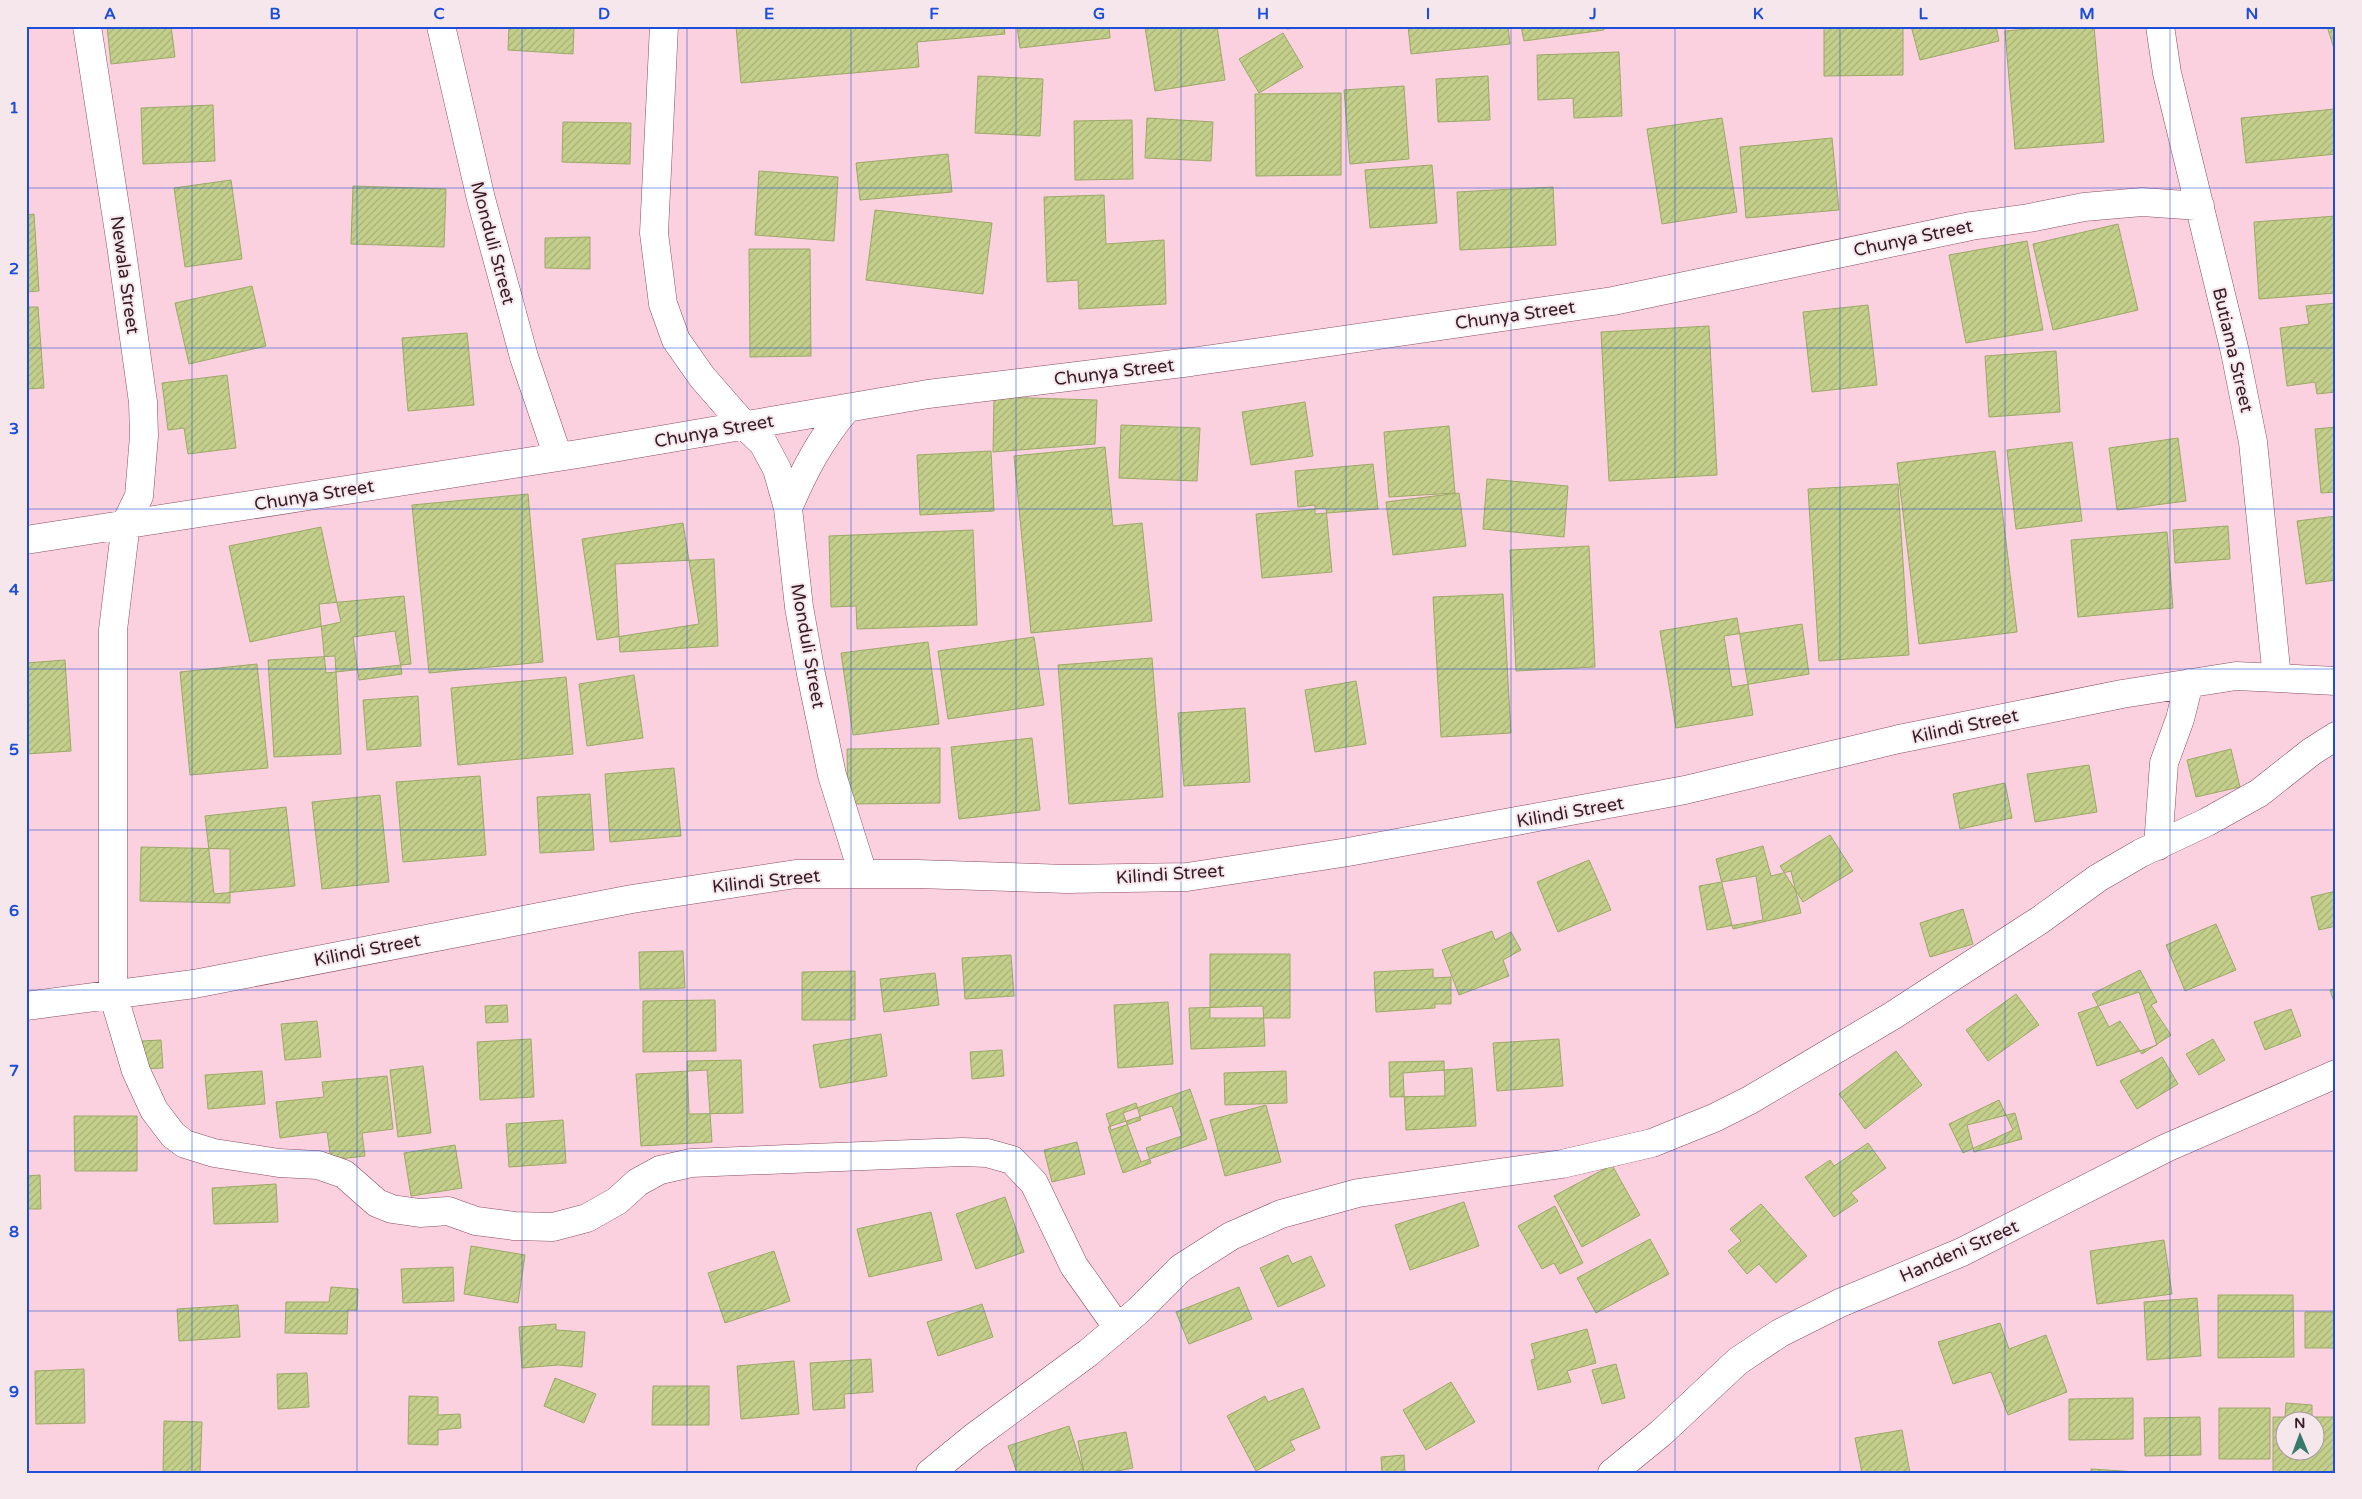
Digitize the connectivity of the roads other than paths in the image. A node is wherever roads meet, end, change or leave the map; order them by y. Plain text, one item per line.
1 (87, 26) edge
2 (441, 26) edge
3 (664, 26) edge
4 (2160, 26) edge
5 (2200, 206) junction
6 (847, 408) junction
7 (744, 426) junction
8 (558, 457) junction
9 (788, 508) junction
10 (126, 523) junction
11 (26, 540) edge
12 (2277, 678) junction
13 (2336, 681) edge
14 (2190, 683) junction
15 (2336, 736) edge
16 (2158, 846) junction
17 (863, 874) junction
18 (112, 994) junction
19 (26, 1006) edge
20 (2336, 1074) edge
21 (1118, 1328) junction
22 (930, 1473) edge
23 (1612, 1473) edge

1 - 10 street, Newala Street
2 - 8 street, Monduli Street
3 - 7 street, Monduli Street
4 - 5 street, Butiama Street
5 - 6 street, Chunya Street
5 - 12 street, Butiama Street
6 - 7 street, Chunya Street
6 - 9 street
7 - 8 street, Chunya Street
7 - 9 street, Monduli Street
8 - 10 street, Chunya Street
9 - 17 street, Monduli Street
10 - 11 street, Chunya Street
10 - 18 street, Newala Street
12 - 13 street, Kilindi Street
12 - 14 street, Kilindi Street
14 - 16 street
14 - 17 street, Kilindi Street
15 - 16 street
16 - 21 street
17 - 18 street, Kilindi Street
18 - 19 street, Kilindi Street
18 - 21 street, Newala Street
20 - 23 street, Handeni Street
21 - 22 street

